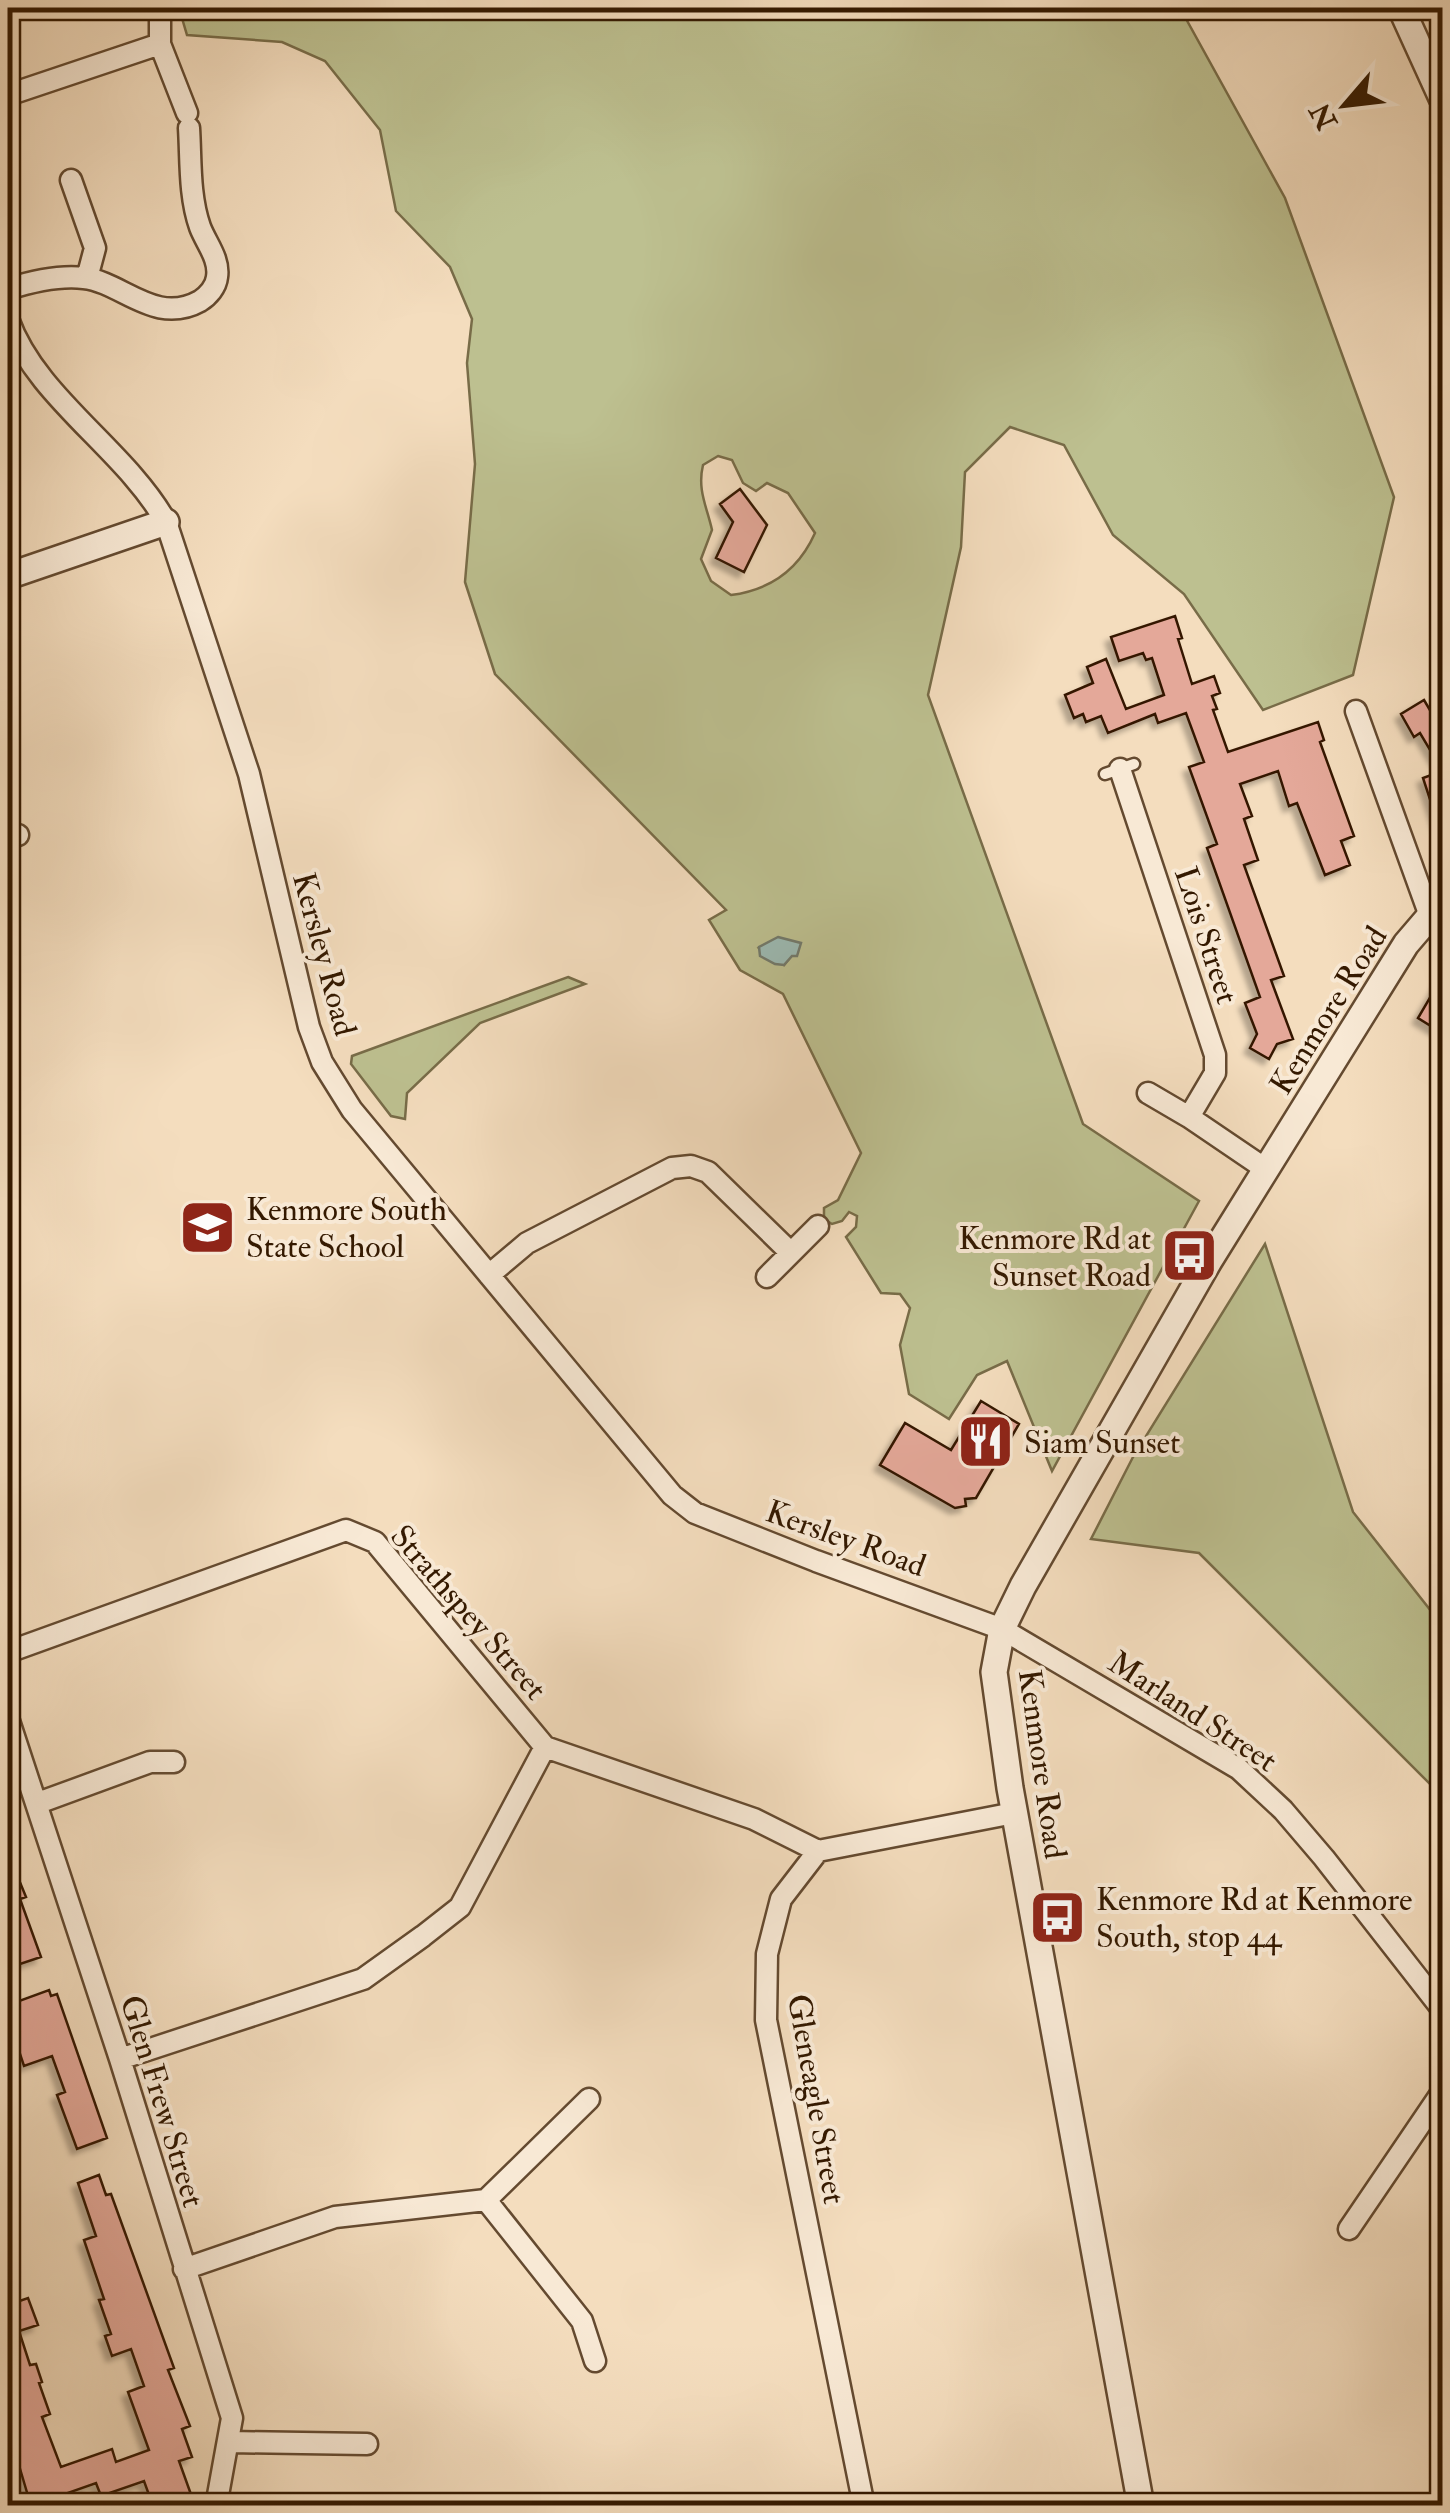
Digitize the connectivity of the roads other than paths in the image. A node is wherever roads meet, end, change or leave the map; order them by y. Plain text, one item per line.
1 (160, 8) edge
2 (1401, 8) edge
3 (160, 44) junction
4 (8, 95) edge
5 (1442, 98) edge
6 (71, 180) dead end
7 (87, 278) junction
8 (8, 288) edge
9 (8, 319) edge
10 (166, 522) junction
11 (8, 576) edge
12 (1356, 711) dead end
13 (1120, 769) dead end
14 (1436, 912) edge
15 (1148, 1093) dead end
16 (1190, 1116) junction
17 (1267, 1170) junction
18 (818, 1226) dead end
19 (791, 1253) junction
20 (489, 1275) junction
21 (767, 1278) dead end
22 (1002, 1628) junction
23 (8, 1652) edge
24 (8, 1718) edge
25 (545, 1746) junction
26 (174, 1762) dead end
27 (38, 1803) junction
28 (1014, 1813) junction
29 (818, 1851) junction
30 (1442, 2009) edge
31 (120, 2059) junction
32 (1442, 2092) edge
33 (589, 2098) dead end
34 (486, 2200) junction
35 (1349, 2229) dead end
36 (184, 2269) junction
37 (595, 2361) dead end
38 (230, 2442) junction
39 (367, 2444) dead end
40 (216, 2506) edge
41 (864, 2506) edge
42 (1141, 2506) edge

1 - 3 street
2 - 5 street
3 - 4 street
3 - 7 street
6 - 7 street
7 - 8 street
9 - 10 street, Kersley Road
10 - 11 street
10 - 20 street, Kersley Road
12 - 14 street
13 - 16 street, Lois Street
14 - 17 street, Kenmore Road
15 - 16 street
16 - 17 street
17 - 22 street, Kenmore Road
18 - 19 street
19 - 20 street
19 - 21 street
20 - 22 street, Kersley Road
22 - 28 street, Kenmore Road
22 - 30 street, Marland Street
23 - 25 street, Strathspey Street
24 - 27 street, Glen Frew Street
25 - 29 street, Strathspey Street
25 - 31 street
26 - 27 street
27 - 31 street, Glen Frew Street
28 - 29 street
28 - 42 street, Kenmore Road
29 - 41 street, Gleneagle Street
31 - 36 street, Glen Frew Street
32 - 35 street
33 - 34 street
34 - 36 street
34 - 37 street
36 - 38 street, Glen Frew Street
38 - 39 street
38 - 40 street, Glen Frew Street

